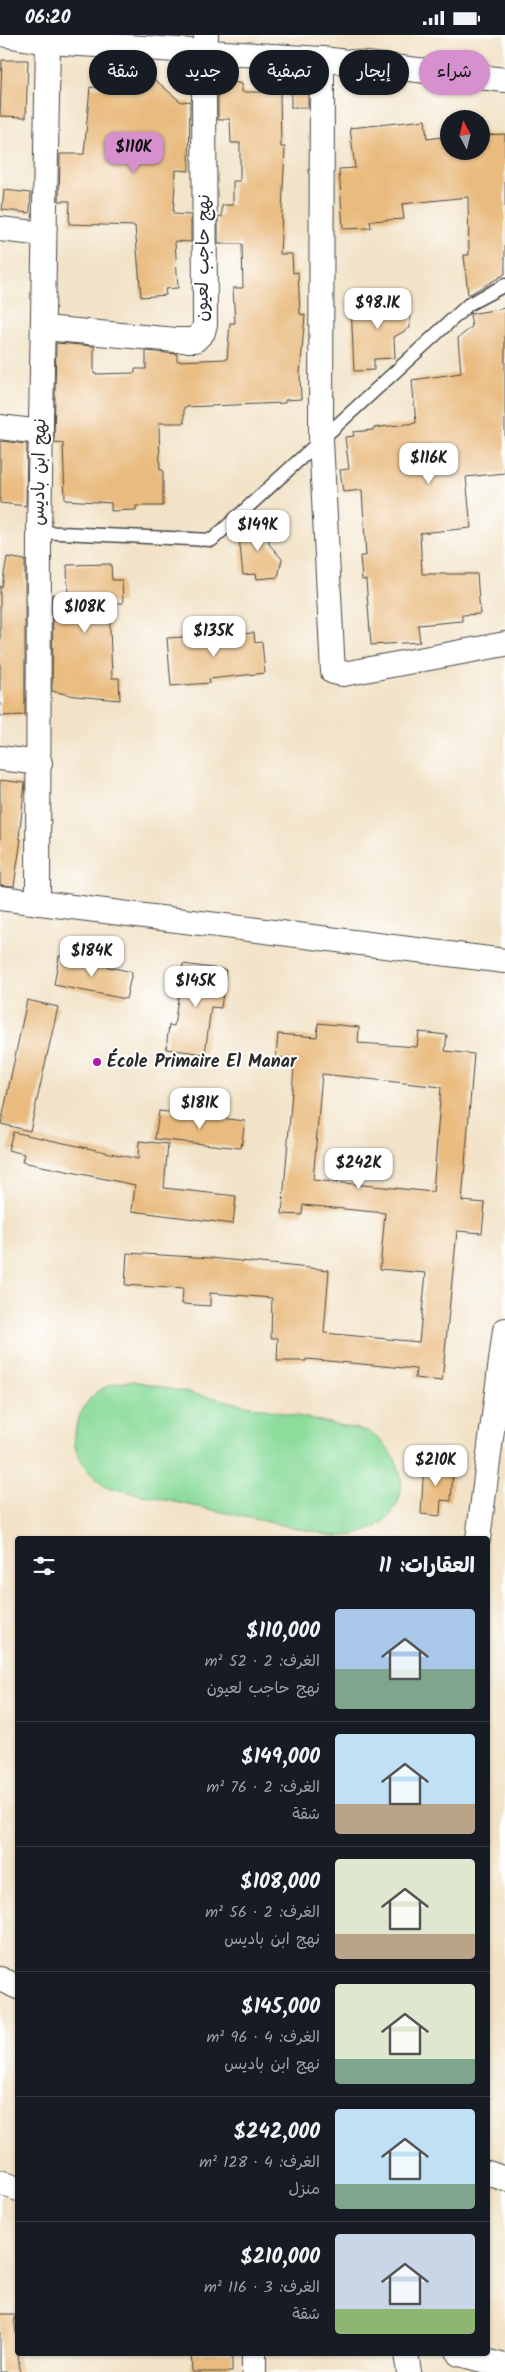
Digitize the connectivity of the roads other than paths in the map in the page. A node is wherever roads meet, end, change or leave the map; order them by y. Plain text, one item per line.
1 (6, 35) edge
2 (48, 41) junction
3 (205, 43) edge
4 (256, 50) edge
5 (329, 60) edge
6 (505, 80) edge
7 (322, 95) edge
8 (0, 229) edge
9 (44, 234) junction
10 (505, 285) edge
11 (44, 328) junction
12 (0, 427) edge
13 (40, 432) junction
14 (321, 440) junction
15 (39, 532) junction
16 (505, 644) edge
17 (0, 758) edge
18 (40, 763) junction
19 (0, 898) edge
20 (38, 903) junction
21 (505, 961) edge
22 (505, 1329) edge
23 (478, 1536) edge
24 (0, 1979) edge
25 (15, 1986) edge
26 (490, 2174) edge
27 (505, 2179) edge
28 (0, 2182) edge
29 (15, 2188) edge
30 (254, 2356) edge
31 (406, 2356) edge
32 (467, 2356) edge
33 (505, 2366) edge
34 (254, 2372) edge
35 (410, 2372) edge

1 - 2 street
2 - 3 street
2 - 9 street, نهج ابن باديس
3 - 4 street
3 - 11 street, نهج حاجب لعيون
5 - 6 street
7 - 14 street
8 - 9 street
9 - 11 street, نهج ابن باديس
10 - 14 lane
11 - 13 street, نهج ابن باديس
12 - 13 street
13 - 15 street, نهج ابن باديس
14 - 15 lane
14 - 16 street
15 - 18 street, نهج ابن باديس
17 - 18 street
18 - 20 street, نهج ابن باديس
19 - 20 street
20 - 21 street
22 - 23 street
24 - 25 street
26 - 27 street
28 - 29 street
30 - 34 street
31 - 35 street
32 - 33 street

